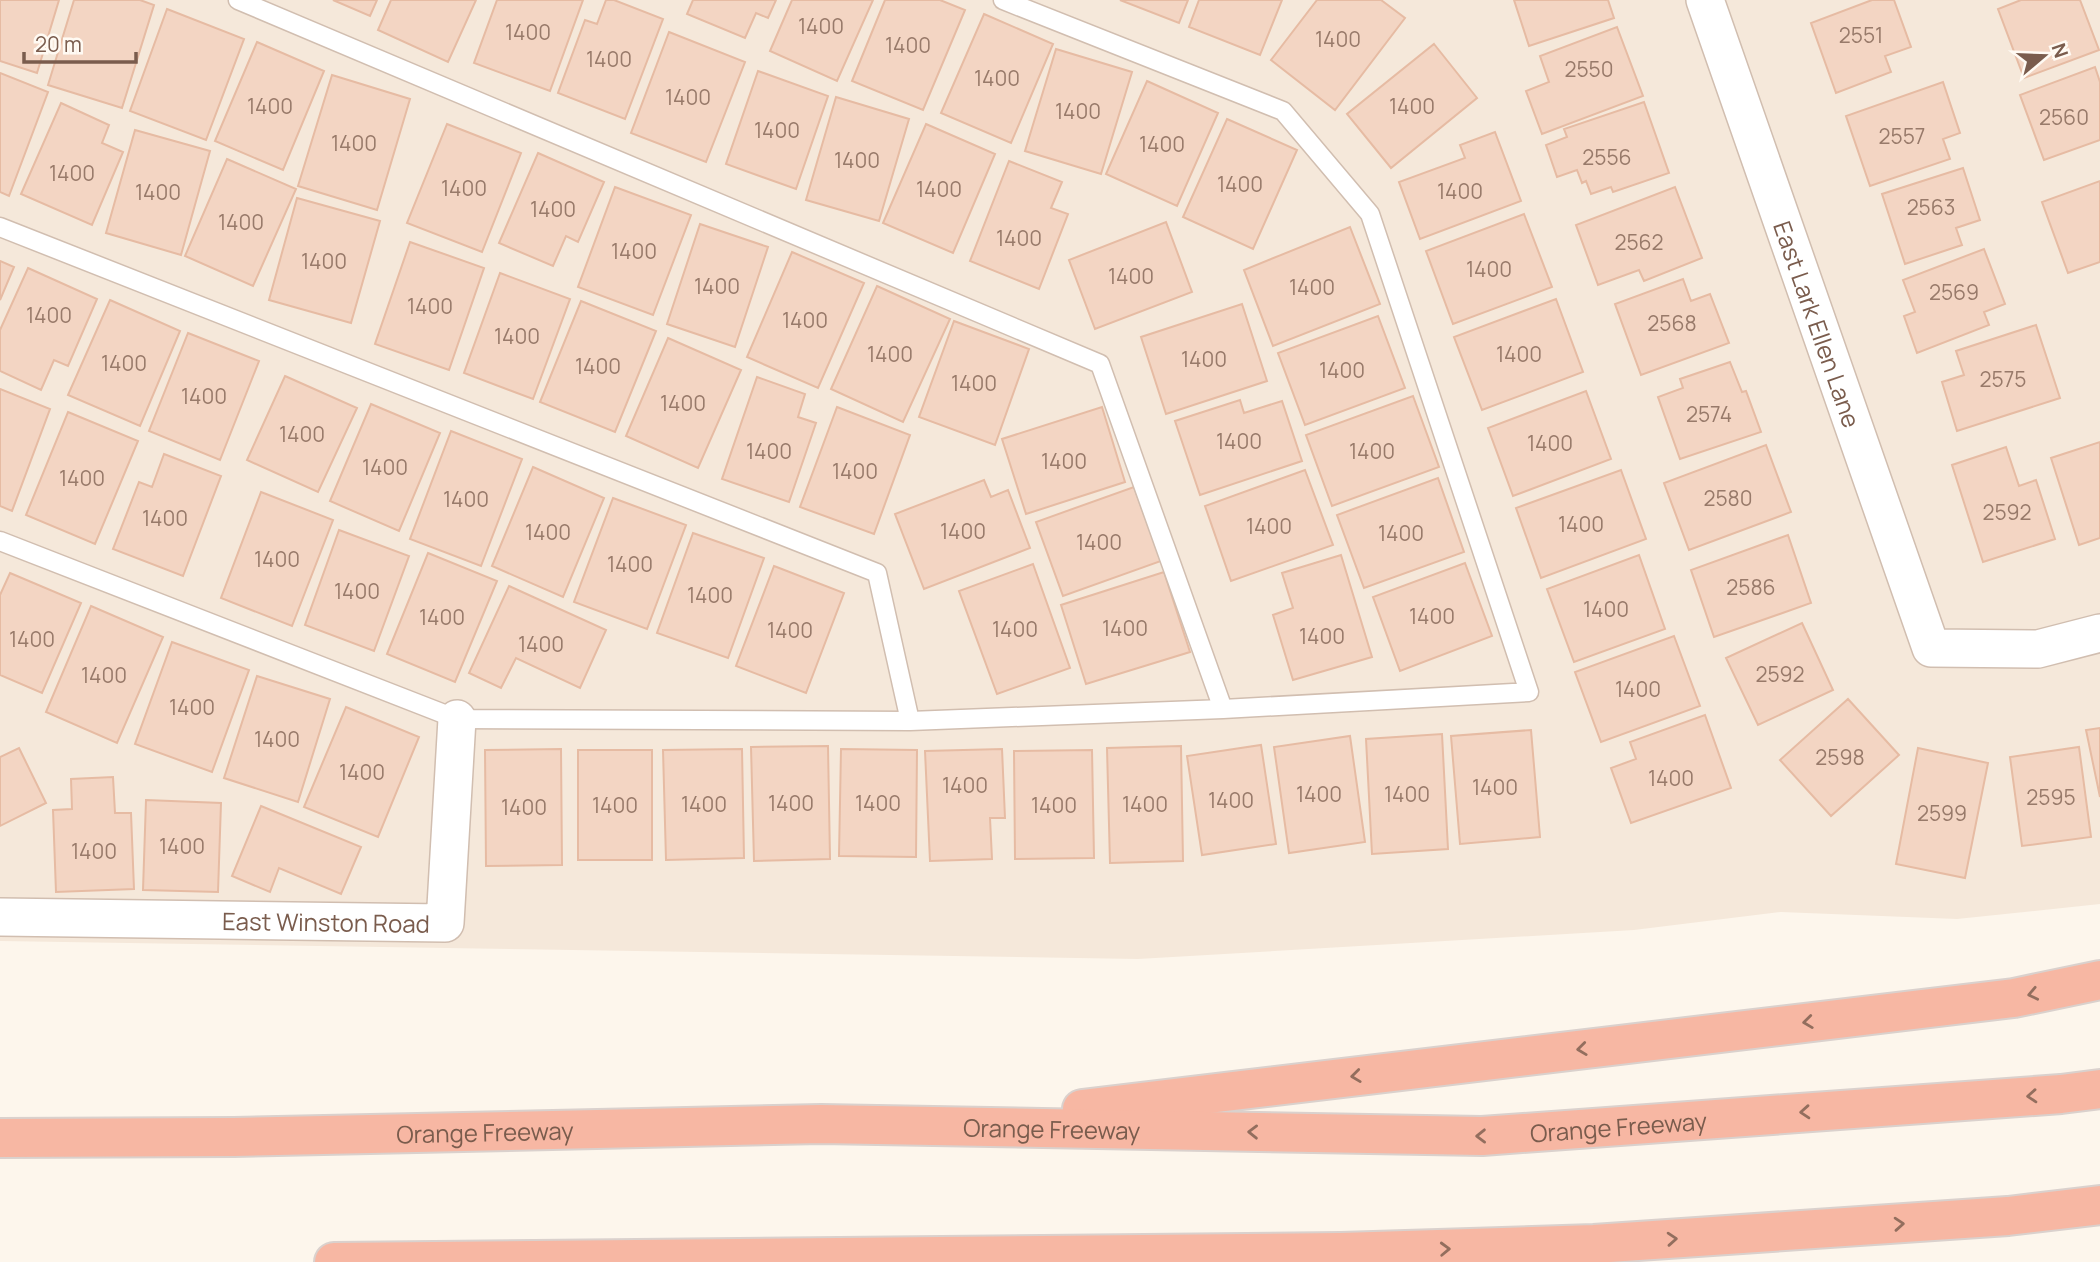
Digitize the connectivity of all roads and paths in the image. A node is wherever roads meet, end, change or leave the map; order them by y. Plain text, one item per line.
1 (238, 0) edge
2 (1003, 0) edge
3 (1705, 0) edge
4 (0, 227) edge
5 (0, 541) edge
6 (2100, 633) edge
7 (1223, 709) junction
8 (457, 719) junction
9 (910, 721) junction
10 (0, 917) edge
11 (2100, 980) edge
12 (2100, 1088) edge
13 (940, 1126) junction
14 (0, 1138) edge
15 (2100, 1205) edge
16 (1119, 1258) edge
17 (334, 1262) edge

1 - 7 lane
2 - 7 lane
3 - 6 street, East Lark Ellen Lane
4 - 9 lane
5 - 8 lane
7 - 9 lane
8 - 9 lane
8 - 10 street, East Winston Road
11 -> 13 highway
12 -> 13 highway, Orange Freeway
13 - 14 highway, Orange Freeway
16 -> 15 highway
16 - 17 highway

